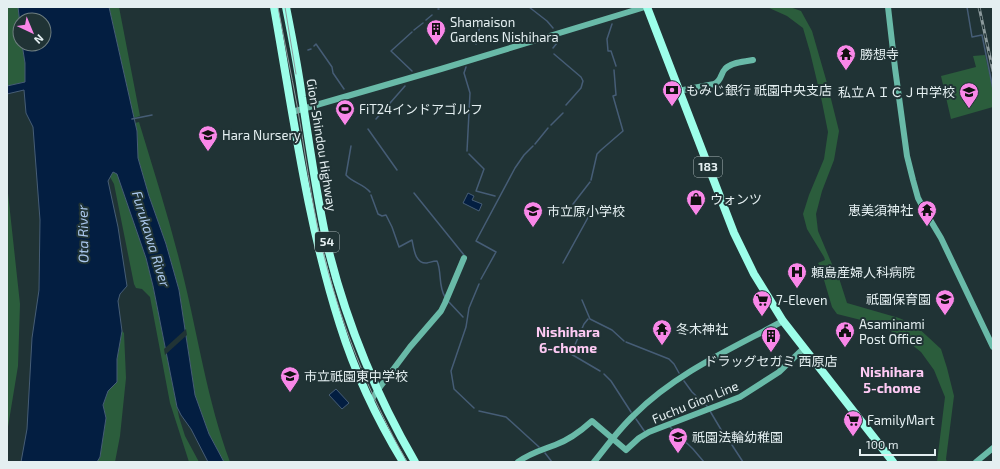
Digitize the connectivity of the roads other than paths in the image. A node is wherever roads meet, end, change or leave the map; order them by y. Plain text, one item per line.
1 (274, 7) edge
2 (286, 7) edge
3 (646, 7) edge
4 (888, 7) edge
5 (753, 60) dead end
6 (678, 91) junction
7 (304, 109) junction
8 (292, 112) junction
9 (464, 258) dead end
10 (783, 320) junction
11 (993, 347) edge
12 (804, 348) junction
13 (377, 391) junction
14 (370, 402) junction
15 (612, 439) junction
16 (993, 448) edge
17 (403, 462) edge
18 (415, 462) edge
19 (518, 462) edge
20 (594, 462) edge
21 (893, 462) edge
22 (976, 462) edge

1 - 8 highway, Gion-Shindou Highway / 54
2 - 7 highway, Gion-Shindou Highway / 54
3 - 6 highway, 183
3 - 7 main road
4 - 11 main road
5 - 6 main road
6 - 10 highway, 183
7 - 8 main road
7 - 13 highway, Gion-Shindou Highway / 54
8 - 14 highway, Gion-Shindou Highway / 54
9 - 13 main road
10 - 12 highway, 183
10 - 15 main road, Fuchu Gion Line
12 - 15 main road, Fuchu Gion Line
12 - 21 highway, 183
13 - 14 main road
13 - 18 highway, Gion-Shindou Highway / 54
14 - 17 highway, Gion-Shindou Highway / 54
15 - 19 main road, Fuchu Gion Line
15 - 20 main road, Fuchu Gion Line
16 - 22 main road

